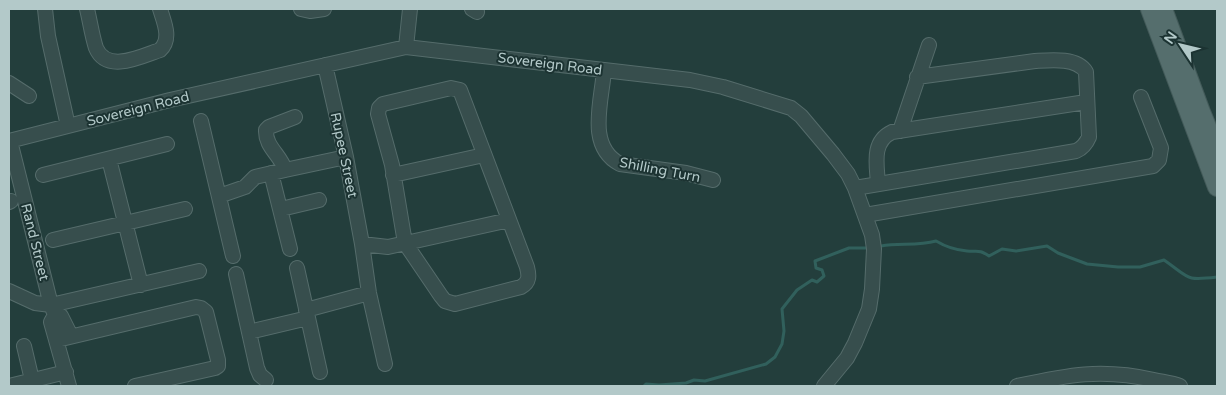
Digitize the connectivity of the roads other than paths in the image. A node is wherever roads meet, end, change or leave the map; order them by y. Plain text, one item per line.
1 (38, 9) edge
2 (45, 9) edge
3 (87, 9) edge
4 (160, 9) edge
5 (301, 9) edge
6 (324, 9) edge
7 (410, 9) edge
8 (1150, 9) edge
9 (1164, 9) edge
10 (48, 36) junction
11 (929, 45) dead end
12 (406, 47) junction
13 (324, 65) junction
14 (604, 70) junction
15 (917, 78) junction
16 (9, 83) edge
17 (30, 96) dead end
18 (1141, 97) dead end
19 (1086, 102) junction
20 (295, 117) dead end
21 (201, 121) dead end
22 (68, 126) junction
23 (900, 131) junction
24 (9, 141) edge
25 (167, 144) dead end
26 (1217, 151) edge
27 (484, 155) junction
28 (346, 157) junction
29 (109, 159) junction
30 (285, 170) junction
31 (271, 173) junction
32 (43, 175) dead end
33 (394, 175) junction
34 (713, 180) dead end
35 (878, 184) junction
36 (1217, 187) edge
37 (855, 188) junction
38 (219, 196) junction
39 (319, 200) dead end
40 (185, 209) dead end
41 (281, 209) junction
42 (865, 215) junction
43 (509, 220) junction
44 (125, 223) junction
45 (53, 240) dead end
46 (405, 243) junction
47 (362, 244) junction
48 (290, 249) dead end
49 (233, 256) dead end
50 (297, 268) dead end
51 (199, 271) dead end
52 (236, 274) dead end
53 (141, 285) junction
54 (9, 291) edge
55 (369, 293) junction
56 (53, 310) junction
57 (307, 314) junction
58 (249, 332) junction
59 (71, 336) junction
60 (57, 340) junction
61 (24, 346) dead end
62 (385, 364) dead end
63 (66, 372) junction
64 (320, 372) dead end
65 (266, 380) dead end
66 (37, 382) edge
67 (832, 384) edge
68 (1025, 385) edge
69 (1178, 385) edge
70 (9, 386) edge
71 (69, 386) edge
72 (135, 386) edge

1 - 10 street
2 - 10 street
3 - 4 street
5 - 6 street
7 - 12 street
8 - 36 main road
9 - 26 main road
10 - 22 street
11 - 15 street
12 - 13 street, Sovereign Road
12 - 14 street, Sovereign Road
13 - 22 street, Sovereign Road
13 - 28 street, Rupee Street
14 - 34 street, Shilling Turn
14 - 37 street, Sovereign Road
15 - 19 street
15 - 23 street
16 - 17 street
18 - 42 street
19 - 23 street
19 - 35 street
20 - 30 street
21 - 38 street
22 - 24 street, Sovereign Road
23 - 35 street
24 - 56 street, Rand Street
25 - 29 street
27 - 33 street
27 - 33 street
27 - 43 street
28 - 30 street
28 - 47 street, Rupee Street
29 - 32 street
29 - 44 street
30 - 31 street
31 - 38 street
31 - 41 street
33 - 46 street
35 - 37 street
37 - 42 street, Sovereign Road
38 - 49 street
39 - 41 street
40 - 44 street
41 - 48 street
42 - 67 street, Sovereign Road
43 - 46 street
43 - 46 street
44 - 45 street
44 - 53 street
46 - 47 street
47 - 55 street, Rupee Street
50 - 57 street
51 - 53 street
52 - 58 street
53 - 56 street
54 - 56 street
55 - 57 street
55 - 62 street, Rupee Street
56 - 59 street
56 - 60 street
57 - 58 street
57 - 64 street
58 - 65 street
59 - 60 street
59 - 72 street
60 - 63 street
61 - 66 street
63 - 66 street
63 - 71 street
66 - 70 street
68 - 69 street

